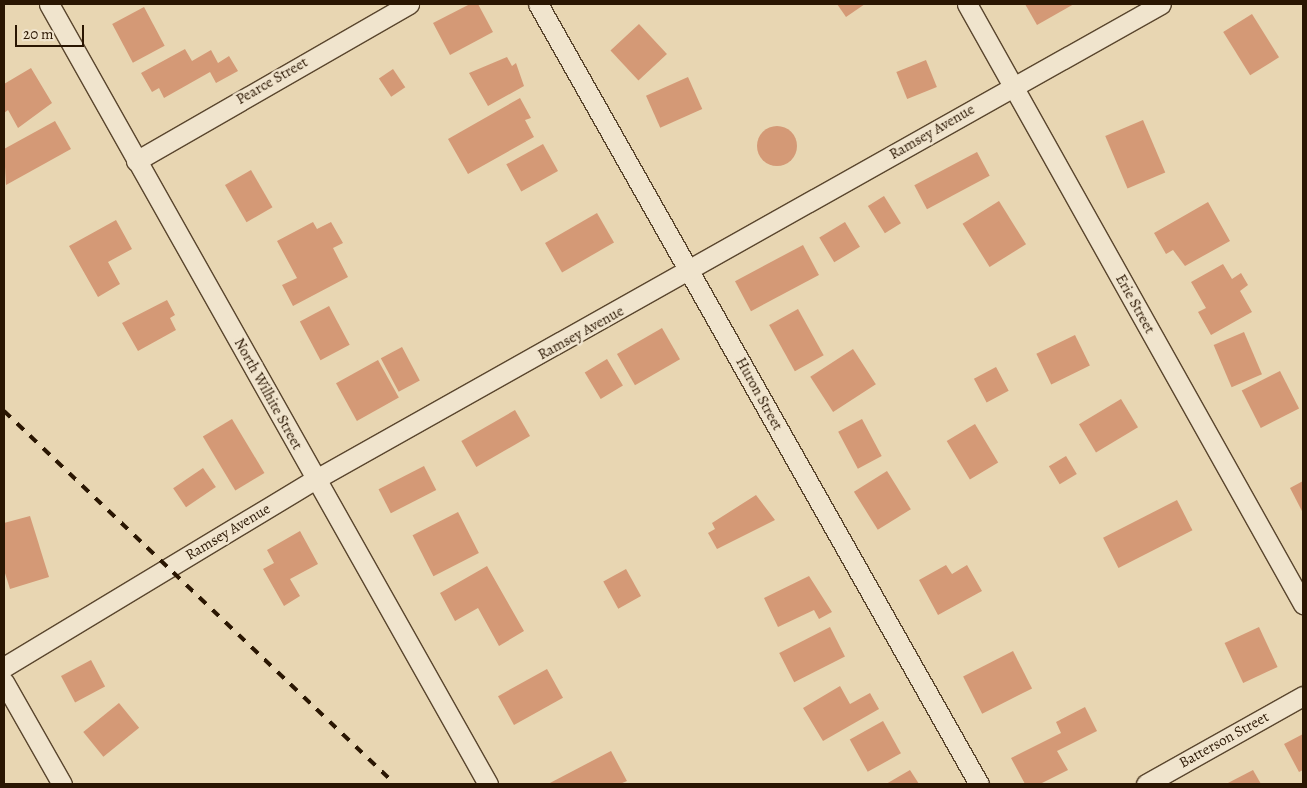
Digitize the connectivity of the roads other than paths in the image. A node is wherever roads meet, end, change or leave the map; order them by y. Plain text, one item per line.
1 (49, 4) edge
2 (409, 4) edge
3 (538, 4) edge
4 (967, 4) edge
5 (1161, 4) edge
6 (1013, 86) junction
7 (136, 161) junction
8 (691, 272) junction
9 (316, 479) junction
10 (1303, 604) edge
11 (4, 667) edge
12 (4, 682) edge
13 (1303, 696) edge
14 (62, 784) edge
15 (488, 784) edge
16 (979, 784) edge
17 (1146, 784) edge

1 - 7 street, North Wilhite Street
2 - 7 street, Pearce Street
3 - 8 street, Huron Street
4 - 6 street, Erie Street
5 - 6 street, Ramsey Avenue
6 - 8 street, Ramsey Avenue
6 - 10 street, Erie Street
7 - 9 street, North Wilhite Street
8 - 9 street, Ramsey Avenue
8 - 16 street, Huron Street
9 - 11 street, Ramsey Avenue
9 - 15 street, North Wilhite Street
12 - 14 street
13 - 17 street, Batterson Street

